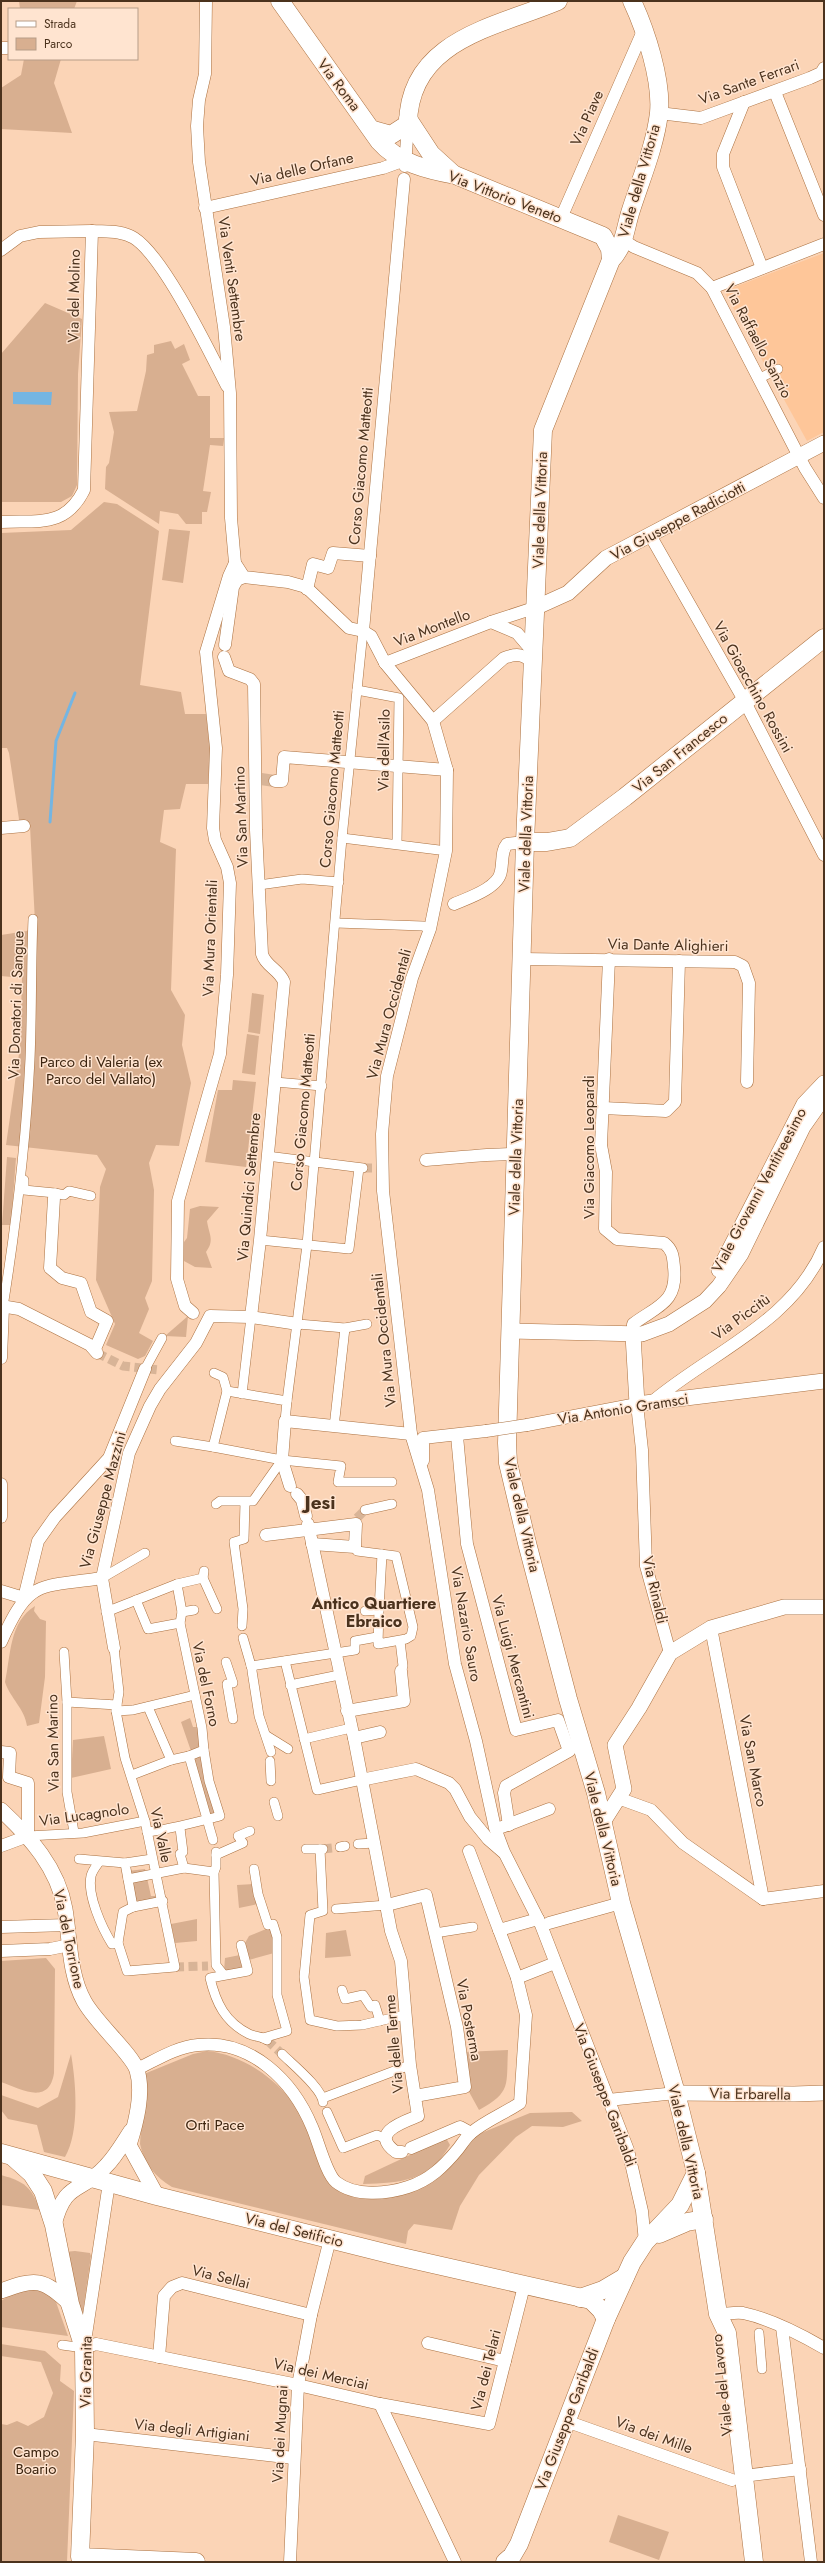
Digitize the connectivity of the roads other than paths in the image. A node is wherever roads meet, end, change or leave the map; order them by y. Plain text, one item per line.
1 (206, 1) edge
2 (280, 1) edge
3 (558, 1) edge
4 (632, 1) edge
5 (643, 31) junction
6 (824, 68) edge
7 (775, 92) junction
8 (744, 102) junction
9 (659, 113) junction
10 (408, 122) junction
11 (373, 130) junction
12 (404, 171) junction
13 (455, 175) junction
14 (205, 208) junction
15 (824, 215) edge
16 (561, 218) junction
17 (628, 219) junction
18 (92, 232) junction
19 (603, 236) junction
20 (623, 240) junction
21 (824, 244) edge
22 (1, 250) edge
23 (611, 260) junction
24 (762, 268) junction
25 (712, 288) junction
26 (778, 369) dead end
27 (758, 379) junction
28 (230, 393) junction
29 (824, 443) edge
30 (800, 456) junction
31 (824, 498) edge
32 (1, 522) edge
33 (650, 535) junction
34 (370, 556) junction
35 (235, 563) junction
36 (244, 577) junction
37 (308, 589) junction
38 (537, 607) junction
39 (491, 622) junction
40 (363, 631) junction
41 (824, 638) edge
42 (225, 645) dead end
43 (224, 657) dead end
44 (535, 659) junction
45 (385, 663) junction
46 (357, 690) junction
47 (744, 700) junction
48 (433, 721) junction
49 (350, 762) junction
50 (398, 765) junction
51 (447, 770) junction
52 (275, 781) dead end
53 (24, 826) dead end
54 (1, 828) edge
55 (342, 838) junction
56 (525, 842) junction
57 (397, 844) junction
58 (439, 850) dead end
59 (824, 855) edge
60 (339, 882) junction
61 (259, 885) junction
62 (454, 904) dead end
63 (33, 919) dead end
64 (336, 924) junction
65 (430, 929) junction
66 (522, 959) junction
67 (609, 959) junction
68 (679, 961) junction
69 (284, 982) joint
70 (274, 1082) junction
71 (747, 1082) dead end
72 (824, 1082) edge
73 (322, 1086) junction
74 (824, 1097) edge
75 (603, 1108) junction
76 (516, 1154) junction
77 (267, 1156) junction
78 (426, 1160) dead end
79 (315, 1161) junction
80 (21, 1178) junction
81 (55, 1196) junction
82 (90, 1196) dead end
83 (260, 1240) junction
84 (307, 1245) junction
85 (824, 1247) edge
86 (2, 1306) edge
87 (198, 1314) junction
88 (251, 1317) junction
89 (680, 1317) junction
90 (298, 1324) junction
91 (366, 1324) dead end
92 (345, 1328) junction
93 (633, 1329) junction
94 (510, 1331) junction
95 (162, 1338) dead end
96 (1, 1358) edge
97 (145, 1369) joint
98 (214, 1373) dead end
99 (678, 1380) junction
100 (824, 1381) edge
101 (227, 1391) junction
102 (242, 1394) junction
103 (682, 1398) junction
104 (287, 1401) junction
105 (652, 1402) junction
106 (636, 1404) junction
107 (284, 1421) junction
108 (334, 1427) junction
109 (411, 1434) junction
110 (457, 1436) junction
111 (423, 1438) joint
112 (175, 1441) dead end
113 (213, 1447) junction
114 (282, 1460) junction
115 (422, 1470) junction
116 (392, 1482) dead end
117 (1, 1484) edge
118 (245, 1502) junction
119 (216, 1504) dead end
120 (392, 1504) dead end
121 (365, 1510) tunnel mouth
122 (1, 1517) edge
123 (308, 1523) junction
124 (265, 1535) dead end
125 (313, 1548) junction
126 (356, 1549) junction
127 (146, 1553) dead end
128 (382, 1554) junction
129 (102, 1578) junction
130 (177, 1584) junction
131 (1, 1591) edge
132 (24, 1598) junction
133 (136, 1600) junction
134 (824, 1607) edge
135 (194, 1610) dead end
136 (217, 1610) dead end
137 (379, 1610) junction
138 (366, 1611) dead end
139 (106, 1612) junction
140 (182, 1612) junction
141 (180, 1624) junction
142 (242, 1626) dead end
143 (712, 1628) junction
144 (377, 1637) junction
145 (244, 1638) dead end
146 (400, 1641) junction
147 (1, 1642) edge
148 (114, 1648) joint
149 (64, 1652) dead end
150 (670, 1653) junction
151 (336, 1654) junction
152 (285, 1661) junction
153 (226, 1662) dead end
154 (252, 1668) junction
155 (401, 1671) joint
156 (340, 1675) junction
157 (290, 1685) junction
158 (196, 1695) junction
159 (67, 1702) junction
160 (148, 1707) junction
161 (116, 1708) junction
162 (347, 1711) junction
163 (233, 1719) dead end
164 (380, 1732) dead end
165 (352, 1733) junction
166 (267, 1736) junction
167 (304, 1739) junction
168 (204, 1750) junction
169 (288, 1750) dead end
170 (1, 1752) edge
171 (189, 1756) junction
172 (171, 1760) junction
173 (132, 1775) junction
174 (358, 1779) junction
175 (271, 1781) dead end
176 (618, 1798) junction
177 (274, 1802) dead end
178 (549, 1809) dead end
179 (1, 1810) edge
180 (278, 1816) dead end
181 (206, 1820) junction
182 (145, 1821) junction
183 (603, 1822) junction
184 (509, 1826) junction
185 (180, 1828) junction
186 (495, 1828) junction
187 (250, 1831) dead end
188 (74, 1832) junction
189 (147, 1832) junction
190 (28, 1836) junction
191 (212, 1840) dead end
192 (374, 1843) junction
193 (358, 1844) dead end
194 (1, 1846) edge
195 (306, 1848) dead end
196 (469, 1851) dead end
197 (504, 1852) junction
198 (79, 1859) dead end
199 (152, 1859) junction
200 (99, 1862) junction
201 (125, 1863) junction
202 (184, 1868) junction
203 (254, 1869) dead end
204 (214, 1872) junction
205 (155, 1874) junction
206 (128, 1879) junction
207 (824, 1891) edge
208 (764, 1899) junction
209 (163, 1901) junction
210 (621, 1903) junction
211 (387, 1906) junction
212 (133, 1907) junction
213 (336, 1909) dead end
214 (542, 1922) junction
215 (67, 1925) junction
216 (1, 1927) edge
217 (473, 1927) dead end
218 (499, 1930) junction
219 (435, 1933) junction
220 (118, 1943) junction
221 (70, 1945) junction
222 (241, 1945) dead end
223 (1, 1951) edge
224 (555, 1963) junction
225 (223, 1974) junction
226 (517, 1978) junction
227 (342, 1990) dead end
228 (405, 2015) junction
229 (380, 2020) junction
230 (282, 2054) tunnel mouth
231 (410, 2066) junction
232 (137, 2069) junction
233 (676, 2093) junction
234 (824, 2093) edge
235 (415, 2096) junction
236 (608, 2100) junction
237 (327, 2112) dead end
238 (134, 2127) junction
239 (471, 2133) junction
240 (386, 2139) junction
241 (6, 2154) edge
242 (696, 2173) junction
243 (102, 2180) junction
244 (157, 2196) junction
245 (704, 2219) junction
246 (643, 2221) junction
247 (662, 2225) junction
248 (54, 2226) junction
249 (330, 2239) junction
250 (645, 2242) junction
251 (625, 2277) junction
252 (524, 2286) junction
253 (1, 2291) edge
254 (580, 2298) junction
255 (70, 2304) junction
256 (718, 2314) junction
257 (311, 2315) junction
258 (606, 2319) junction
259 (782, 2327) junction
260 (759, 2333) dead end
261 (428, 2343) dead end
262 (62, 2345) dead end
263 (84, 2348) junction
264 (824, 2348) edge
265 (158, 2357) junction
266 (505, 2361) junction
267 (762, 2369) dead end
268 (298, 2385) junction
269 (380, 2404) junction
270 (566, 2421) junction
271 (85, 2434) junction
272 (294, 2458) junction
273 (800, 2469) junction
274 (738, 2478) junction
275 (519, 2544) junction
276 (80, 2560) edge
277 (196, 2562) edge
278 (290, 2562) edge
279 (455, 2562) edge
280 (505, 2562) edge
281 (524, 2562) edge
282 (742, 2562) edge
283 (754, 2562) edge
284 (812, 2562) edge

1 - 14 street, Via Venti Settembre
2 - 11 main road, Via Roma
3 - 10 main road
4 - 5 main road, Viale della Vittoria
5 - 9 main road, Viale della Vittoria
5 - 16 street, Via Piave
6 - 7 street, Via Sante Ferrari
7 - 8 street, Via Sante Ferrari
7 - 15 street
8 - 9 street, Via Sante Ferrari
8 - 24 street
9 - 17 main road, Viale della Vittoria
10 - 11 main road
10 - 12 street, Corso Giacomo Matteotti
10 - 13 main road
11 - 12 main road, Via Roma
12 - 13 main road, Via Vittorio Veneto
12 - 14 street, Via delle Orfane
12 - 34 street, Corso Giacomo Matteotti
13 - 16 main road, Via Vittorio Veneto
14 - 28 street, Via Venti Settembre
16 - 19 main road, Via Vittorio Veneto
17 - 19 main road
17 - 20 main road, Viale della Vittoria
18 - 22 street
18 - 28 street, Via del Molino
18 - 32 street, Via del Molino
19 - 23 main road
20 - 23 main road, Viale della Vittoria
20 - 25 street, Via Raffaello Sanzio
21 - 24 street
23 - 38 main road, Viale della Vittoria
24 - 25 street
25 - 27 street, Via Raffaello Sanzio
26 - 27 street
27 - 30 street, Via Raffaello Sanzio
28 - 35 street, Via Venti Settembre
29 - 30 street, Via Giuseppe Radiciotti
30 - 31 street, Via Raffaello Sanzio
30 - 33 street, Via Giuseppe Radiciotti
33 - 38 street, Via Giuseppe Radiciotti
33 - 47 street, Via Gioacchino Rossini
34 - 37 street
34 - 40 street, Corso Giacomo Matteotti
35 - 36 street
35 - 87 street, Via Mura Orientali
36 - 37 street
36 - 42 street
37 - 40 street
38 - 39 street, Via Montello
38 - 44 main road, Viale della Vittoria
39 - 44 street, Via Montello
39 - 45 street, Via Montello
40 - 45 street, Via Mura Occidentali
40 - 46 street, Corso Giacomo Matteotti
41 - 47 main road, Via San Francesco
43 - 61 street, Via San Martino
44 - 48 street
44 - 56 main road, Viale della Vittoria
45 - 48 street, Via Mura Occidentali
46 - 49 street, Corso Giacomo Matteotti
46 - 50 street, Via dell'Asilo
47 - 56 main road, Via San Francesco
47 - 59 street, Via Gioacchino Rossini
48 - 51 street, Via Mura Occidentali
49 - 50 street
49 - 52 street
49 - 55 street, Corso Giacomo Matteotti
50 - 51 street
50 - 57 street, Via dell'Asilo
51 - 65 street, Via Mura Occidentali
53 - 54 street
55 - 57 street
55 - 60 street, Corso Giacomo Matteotti
56 - 62 street
56 - 66 main road, Viale della Vittoria
57 - 58 street
60 - 61 street
60 - 64 street, Corso Giacomo Matteotti
61 - 69 street, Via San Martino
63 - 80 street, Via Donatori di Sangue
64 - 65 street
64 - 73 street, Corso Giacomo Matteotti
65 - 109 street, Via Mura Occidentali
66 - 67 street, Via Dante Alighieri
66 - 76 main road, Viale della Vittoria
67 - 68 street, Via Dante Alighieri
67 - 75 street, Via Giacomo Leopardi
68 - 71 street, Via Dante Alighieri
68 - 75 street
69 - 70 street, Via Quindici Settembre
70 - 73 street
70 - 77 street, Via Quindici Settembre
72 - 89 street, Viale Giovanni Ventitreesimo
73 - 79 street, Corso Giacomo Matteotti
74 - 89 street, Viale Giovanni Ventitreesimo
75 - 93 street, Via Giacomo Leopardi
76 - 78 street
76 - 94 main road, Viale della Vittoria
77 - 79 street
77 - 83 street, Via Quindici Settembre
79 - 84 street, Corso Giacomo Matteotti
79 - 84 street
80 - 81 street
80 - 86 street, Via Donatori di Sangue
81 - 82 street
81 - 86 street
83 - 84 street
83 - 88 street, Via Quindici Settembre
84 - 90 street, Corso Giacomo Matteotti
85 - 99 street, Via Piccitù
86 - 96 street
87 - 88 street
87 - 129 street, Via Giuseppe Mazzini
88 - 90 street
88 - 102 street, Via Quindici Settembre
89 - 93 street, Viale Giovanni Ventitreesimo
90 - 92 street
90 - 104 street, Corso Giacomo Matteotti
91 - 92 street
92 - 108 street
93 - 94 street, Viale Giovanni Ventitreesimo
93 - 106 street, Via Rinaldi
94 - 183 main road, Viale della Vittoria
95 - 97 street
97 - 132 street
98 - 101 street
99 - 103 street
99 - 105 street, Via Piccitù
100 - 103 street, Via Antonio Gramsci
101 - 102 street
101 - 113 street
102 - 104 street
103 - 105 street, Via Antonio Gramsci
104 - 107 street, Corso Giacomo Matteotti
105 - 106 street, Via Antonio Gramsci
106 - 110 street, Via Antonio Gramsci, bridge
106 - 150 street, Via Rinaldi
107 - 108 street
107 - 114 street
108 - 109 street
109 - 115 street, Via Nazario Sauro
110 - 111 street, Via Antonio Gramsci
110 - 184 street, Via Luigi Mercantini
111 - 115 street, Via Nazario Sauro
112 - 113 street
113 - 114 street
114 - 116 street
114 - 118 street
114 - 123 street, Via delle Terme
115 - 186 street, Via Nazario Sauro
117 - 122 street
118 - 119 street
118 - 142 street
120 - 121 street
123 - 124 street
123 - 125 street, Via delle Terme
123 - 126 street
125 - 126 street
125 - 151 street, Via delle Terme
126 - 128 street
127 - 129 street
128 - 137 street
128 - 146 street
129 - 132 street, Via Giuseppe Mazzini
129 - 139 street
130 - 133 street
130 - 136 street
130 - 140 street
131 - 132 street
132 - 147 street, Via Giuseppe Mazzini
133 - 139 street
133 - 141 street
134 - 143 street
135 - 140 street
137 - 138 street
137 - 144 street
139 - 148 street
140 - 141 street
141 - 158 street, Via del Forno
143 - 150 street
143 - 208 street, Via San Marco
144 - 146 street
144 - 151 street
145 - 154 street
146 - 155 street
148 - 161 street, Via Valle
149 - 159 street, Via San Marino
150 - 176 street
151 - 152 street
151 - 156 street, Via delle Terme
152 - 154 street
152 - 157 street
153 - 163 street
154 - 166 street
155 - 162 street
156 - 157 street
156 - 162 street, Via delle Terme
157 - 167 street
158 - 160 street
158 - 168 street, Via del Forno
159 - 161 street
159 - 188 street, Via San Marino
160 - 161 street
160 - 172 street
161 - 173 street, Via Valle
162 - 165 street, Via delle Terme
164 - 165 street
165 - 167 street
165 - 174 street, Via delle Terme
166 - 169 street
166 - 175 street
167 - 174 street
168 - 171 street
168 - 181 street, Via del Forno
170 - 190 street
171 - 172 street
171 - 181 street
172 - 173 street
173 - 182 street, Via Valle
174 - 192 street, Via delle Terme
174 - 197 street
176 - 183 street
176 - 208 street
177 - 180 street
178 - 184 street
179 - 190 street, Via del Torrione
181 - 185 street
181 - 191 street
182 - 188 street, Via Lucagnolo
182 - 189 street, Via Valle
183 - 210 main road, Viale della Vittoria
184 - 186 street
185 - 189 street
185 - 202 street
186 - 197 street, Via Giuseppe Garibaldi
187 - 204 street
188 - 190 street, Via Lucagnolo
189 - 199 street, Via Valle
190 - 194 street
190 - 215 street, Via del Torrione
192 - 193 street
192 - 211 street, Via delle Terme
195 - 229 street
196 - 218 street
197 - 214 street, Via Giuseppe Garibaldi
198 - 200 street
199 - 201 street
199 - 205 street, Via Valle
200 - 201 street
200 - 220 street
201 - 206 street
202 - 204 street
202 - 205 street
203 - 225 street
204 - 225 street
205 - 206 street
205 - 209 street, Via Valle
206 - 212 street
207 - 208 street
209 - 212 street
209 - 220 street, Via Valle
210 - 214 street
210 - 233 main road, Viale della Vittoria
211 - 213 street
211 - 219 street, Via Posterma
211 - 228 street, Via delle Terme
212 - 220 street
214 - 218 street
214 - 224 street, Via Giuseppe Garibaldi
215 - 216 street
215 - 221 street, Via del Torrione
217 - 219 street
218 - 226 street
219 - 235 street, Via Posterma
221 - 223 street
221 - 232 street, Via del Torrione
222 - 225 street
224 - 226 street
224 - 236 street, Via Giuseppe Garibaldi
226 - 239 street
227 - 229 street
228 - 229 street
228 - 231 street, Via delle Terme
230 - 231 street
231 - 235 street, Via delle Terme
232 - 238 street
232 - 239 street
233 - 234 street, Via Erbarella
233 - 236 street
233 - 242 main road, Viale della Vittoria
235 - 240 street, Via delle Terme
236 - 246 street, Via Giuseppe Garibaldi
237 - 240 street
238 - 243 street
238 - 244 street
239 - 240 street
241 - 243 main road, Via del Setificio
241 - 248 main road
242 - 245 main road, Viale della Vittoria
242 - 247 main road
243 - 244 main road, Via del Setificio
243 - 248 street
243 - 263 street, Via Granita
244 - 249 main road, Via del Setificio
245 - 250 main road
245 - 256 main road, Viale della Vittoria
246 - 247 street
246 - 250 street, Via Giuseppe Garibaldi
247 - 250 main road
248 - 255 main road
249 - 252 main road, Via del Setificio
249 - 257 street, Via dei Mugnai
250 - 251 main road, Via Giuseppe Garibaldi
251 - 254 main road
251 - 258 main road, Via Giuseppe Garibaldi
252 - 254 main road, Via del Setificio
252 - 266 street, Via dei Telari
253 - 255 street
254 - 258 main road, Via del Setificio
255 - 263 main road
256 - 259 street
256 - 274 main road, Viale del Lavoro
257 - 265 street, Via Sellai
257 - 268 street, Via dei Mugnai
258 - 270 main road, Via Giuseppe Garibaldi
259 - 264 street
259 - 273 street
260 - 267 street
261 - 266 street
262 - 263 street
263 - 265 street, Via dei Merciai
263 - 271 main road, Via Granita
265 - 268 street, Via dei Merciai
266 - 269 street, Via dei Telari
268 - 269 street, Via dei Merciai
268 - 272 street, Via dei Mugnai
269 - 279 street, Via dei Merciai
270 - 274 street, Via dei Mille
270 - 275 main road, Via Giuseppe Garibaldi
271 - 272 street, Via degli Artigiani
271 - 276 main road, Via Granita
272 - 278 street, Via dei Mugnai
273 - 274 street
273 - 284 street
274 - 282 main road, Viale del Lavoro
274 - 283 main road, Viale del Lavoro
275 - 280 main road, Via Giuseppe Garibaldi
275 - 281 main road
276 - 277 main road

